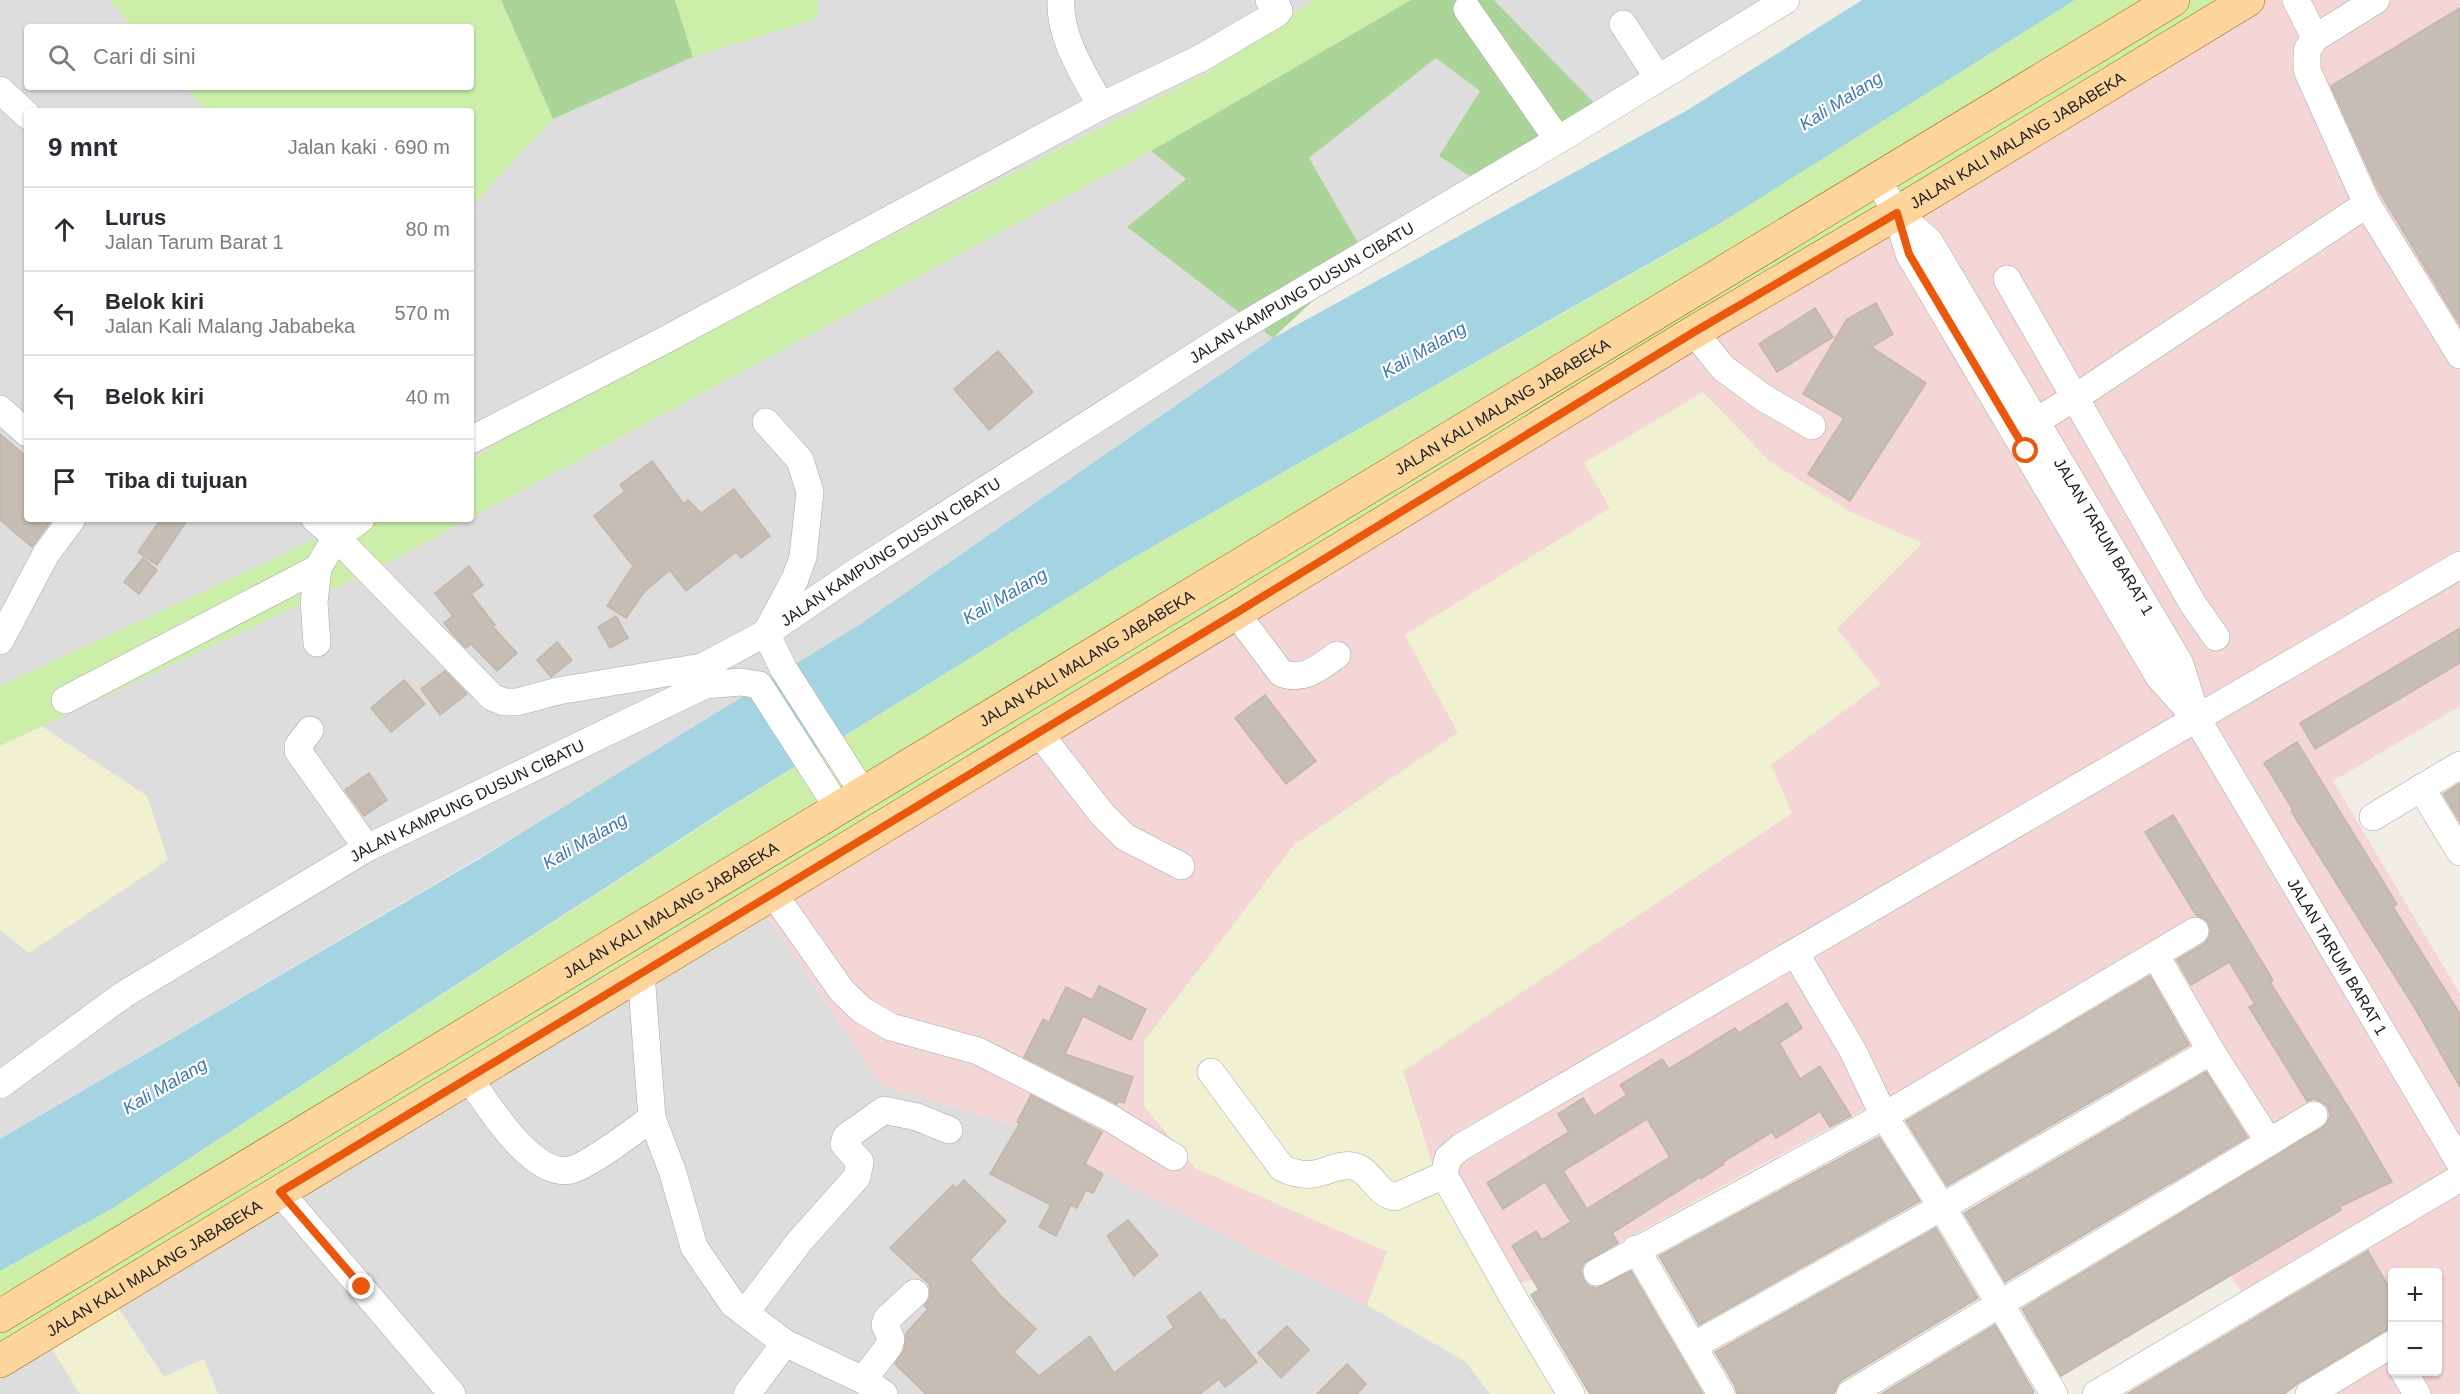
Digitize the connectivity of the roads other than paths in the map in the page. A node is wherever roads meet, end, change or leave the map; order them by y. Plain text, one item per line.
1 (1061, 0) edge
2 (1269, 0) edge
3 (1786, 0) edge
4 (2174, 0) edge
5 (2248, 0) edge
6 (2296, 0) edge
7 (2376, 0) edge
8 (1467, 9) dead end
9 (1623, 24) dead end
10 (2315, 38) junction
11 (1658, 78) junction
12 (0, 90) edge
13 (1101, 106) junction
14 (24, 112) edge
15 (1558, 140) junction
16 (1877, 179) junction
17 (2367, 204) junction
18 (1897, 213) junction
19 (2007, 279) dead end
20 (1694, 332) junction
21 (2460, 355) edge
22 (2076, 397) junction
23 (0, 409) edge
24 (2036, 421) junction
25 (766, 422) dead end
26 (1812, 426) dead end
27 (24, 430) edge
28 (474, 438) edge
29 (70, 522) edge
30 (318, 522) edge
31 (357, 522) edge
32 (336, 537) junction
33 (2460, 565) edge
34 (318, 568) junction
35 (1236, 613) junction
36 (765, 633) junction
37 (2216, 637) dead end
38 (0, 641) edge
39 (317, 643) dead end
40 (1337, 655) dead end
41 (704, 676) junction
42 (65, 700) dead end
43 (2197, 719) junction
44 (310, 730) dead end
45 (1039, 733) junction
46 (2460, 765) edge
47 (2421, 788) junction
48 (851, 791) junction
49 (2373, 817) dead end
50 (367, 848) junction
51 (2460, 852) edge
52 (1180, 866) dead end
53 (773, 893) junction
54 (2195, 931) dead end
55 (1794, 954) junction
56 (2156, 956) junction
57 (641, 973) junction
58 (2211, 1051) junction
59 (1211, 1072) dead end
60 (400, 1074) junction
61 (469, 1078) junction
62 (0, 1085) edge
63 (421, 1106) junction
64 (2314, 1115) dead end
65 (1884, 1116) junction
66 (652, 1118) junction
67 (949, 1130) dead end
68 (2269, 1142) junction
69 (1174, 1157) dead end
70 (2460, 1162) edge
71 (1444, 1175) junction
72 (2460, 1178) edge
73 (280, 1192) junction
74 (1942, 1207) junction
75 (1636, 1249) junction
76 (1598, 1272) dead end
77 (915, 1293) dead end
78 (2001, 1303) junction
79 (745, 1313) junction
80 (0, 1316) edge
81 (785, 1343) junction
82 (1693, 1346) junction
83 (2388, 1349) edge
84 (0, 1361) edge
85 (2407, 1376) edge
86 (873, 1387) edge
87 (452, 1394) edge
88 (747, 1394) edge
89 (1571, 1394) edge
90 (1721, 1394) edge
91 (1850, 1394) edge
92 (2054, 1394) edge
93 (2097, 1394) edge
94 (2309, 1394) edge
95 (2417, 1394) edge

1 - 13 street
2 - 13 street
3 - 11 street, JALAN KAMPUNG DUSUN CIBATU
4 - 16 main road, JALAN KALI MALANG JABABEKA
5 - 18 main road, JALAN KALI MALANG JABABEKA
6 - 10 street
7 - 10 street
8 - 15 street
9 - 11 street
10 - 17 street
11 - 15 street, JALAN KAMPUNG DUSUN CIBATU
12 - 14 street
13 - 28 street
15 - 36 street, JALAN KAMPUNG DUSUN CIBATU
16 - 18 street, JALAN TARUM BARAT 1
16 - 48 main road, JALAN KALI MALANG JABABEKA
17 - 21 street
17 - 22 street
18 - 20 main road, JALAN KALI MALANG JABABEKA
18 - 24 street, JALAN TARUM BARAT 1
18 - 43 street, JALAN TARUM BARAT 1
19 - 22 street
20 - 26 street
20 - 35 main road, JALAN KALI MALANG JABABEKA
22 - 24 street
22 - 37 street
23 - 27 street
24 - 43 street, JALAN TARUM BARAT 1
25 - 36 street
29 - 38 street
30 - 32 street
31 - 32 street
32 - 34 street
32 - 41 street
33 - 43 street
34 - 39 street
34 - 42 street
35 - 40 street
35 - 45 main road, JALAN KALI MALANG JABABEKA
36 - 41 street, JALAN KAMPUNG DUSUN CIBATU
36 - 48 street
41 - 48 street
41 - 50 street, JALAN KAMPUNG DUSUN CIBATU
43 - 55 street
43 - 70 street, JALAN TARUM BARAT 1
44 - 50 street
45 - 52 street
45 - 53 main road, JALAN KALI MALANG JABABEKA
46 - 47 street
47 - 49 street
47 - 51 street
48 - 60 main road, JALAN KALI MALANG JABABEKA
50 - 62 street, JALAN KAMPUNG DUSUN CIBATU
53 - 57 main road, JALAN KALI MALANG JABABEKA
53 - 69 street
54 - 56 street
55 - 65 street
55 - 71 street
56 - 58 street
56 - 65 street
57 - 61 main road, JALAN KALI MALANG JABABEKA
57 - 66 street
58 - 68 street
58 - 74 street
59 - 71 street
60 - 63 main road
60 - 80 main road, JALAN KALI MALANG JABABEKA
61 - 63 main road, JALAN KALI MALANG JABABEKA
61 - 66 street
63 - 73 main road, JALAN KALI MALANG JABABEKA
64 - 68 street
65 - 74 street
65 - 75 street
66 - 79 street
67 - 79 street
68 - 78 street
71 - 89 street
72 - 93 street
73 - 84 main road, JALAN KALI MALANG JABABEKA
73 - 87 street
74 - 78 street
74 - 82 street
75 - 76 street
75 - 82 street
77 - 86 street
78 - 91 street
78 - 92 street
79 - 81 street
81 - 86 street
81 - 88 street
82 - 90 street
83 - 94 street
85 - 95 street

